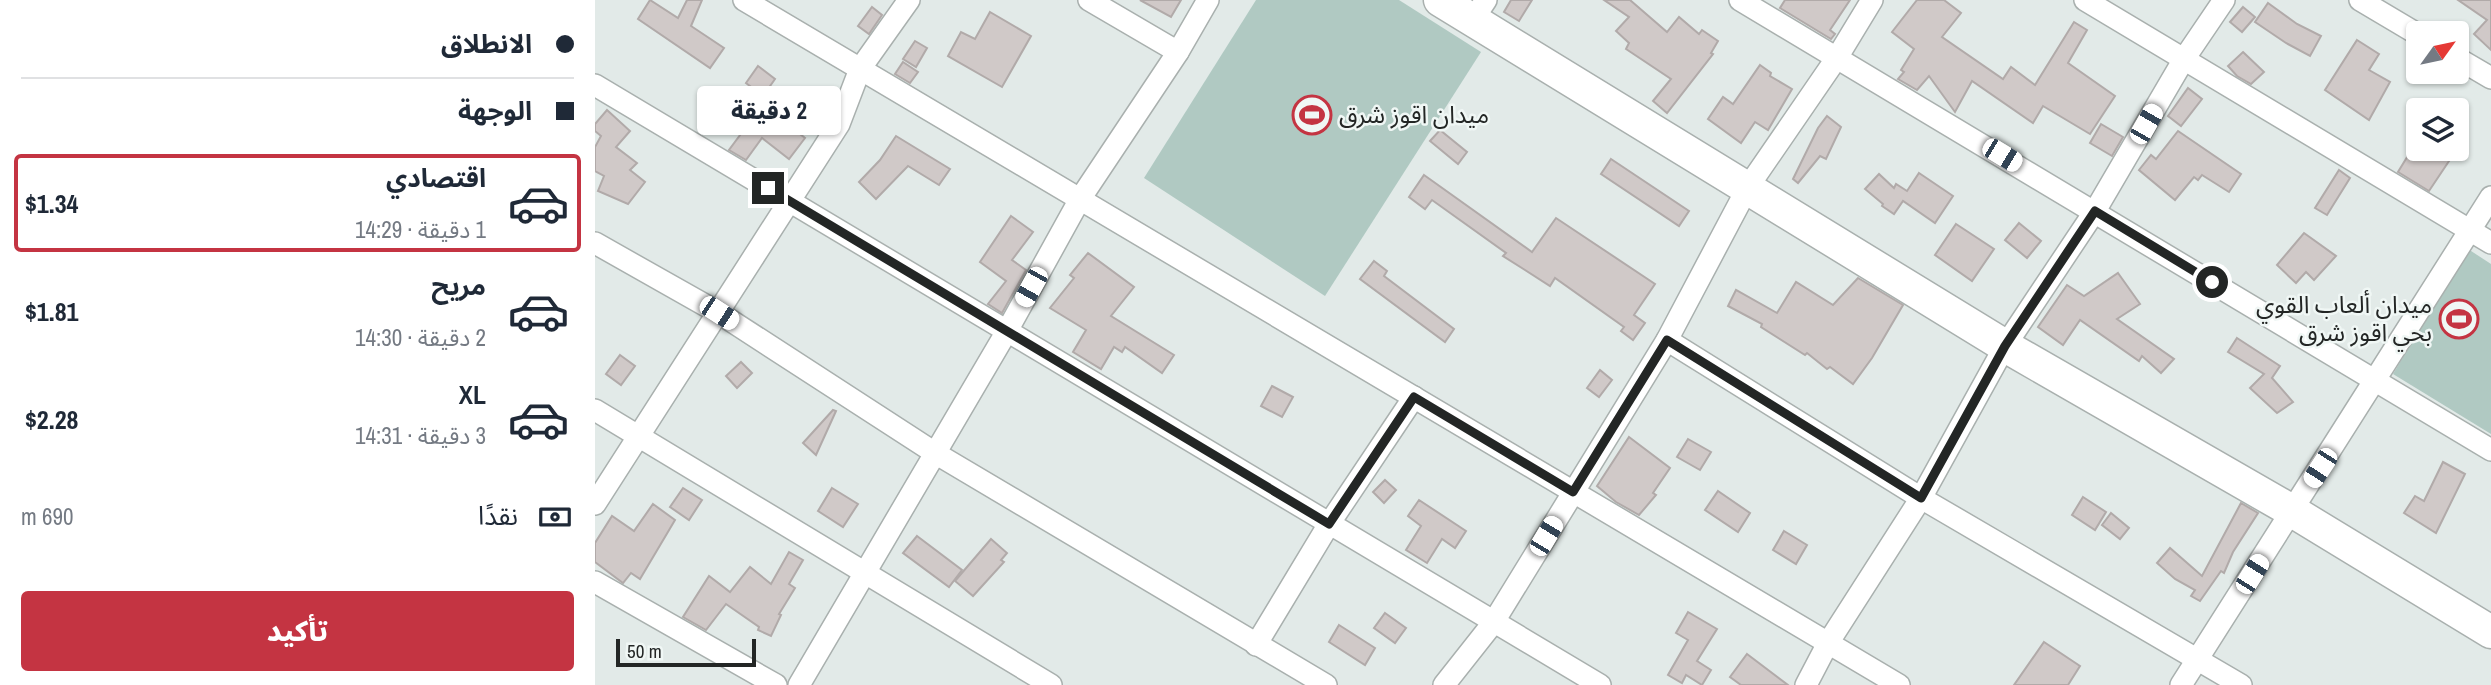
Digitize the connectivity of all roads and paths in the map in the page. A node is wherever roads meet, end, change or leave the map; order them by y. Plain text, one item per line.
1 (744, 0) edge
2 (909, 0) edge
3 (1089, 0) edge
4 (1208, 0) edge
5 (1440, 0) edge
6 (1740, 0) edge
7 (1872, 0) edge
8 (2085, 0) edge
9 (2224, 0) edge
10 (2360, 0) edge
11 (1479, 10) edge
12 (2406, 27) edge
13 (1178, 52) junction
14 (1838, 56) junction
15 (2184, 59) junction
16 (2469, 65) edge
17 (860, 69) junction
18 (2491, 78) edge
19 (595, 85) edge
20 (1748, 187) junction
21 (2491, 197) edge
22 (1080, 199) junction
23 (790, 201) junction
24 (2095, 211) junction
25 (2471, 230) junction
26 (595, 243) edge
27 (2491, 243) edge
28 (719, 313) junction
29 (1007, 331) junction
30 (1667, 340) junction
31 (2005, 346) junction
32 (2375, 381) junction
33 (1414, 397) junction
34 (595, 410) edge
35 (639, 437) junction
36 (2491, 450) edge
37 (935, 453) junction
38 (1573, 492) junction
39 (1921, 498) junction
40 (595, 504) edge
41 (2292, 511) junction
42 (1329, 524) junction
43 (864, 574) junction
44 (595, 582) edge
45 (1493, 623) junction
46 (2491, 632) edge
47 (1828, 643) junction
48 (1256, 645) junction
49 (2199, 659) junction
50 (776, 685) edge
51 (799, 685) edge
52 (1051, 685) edge
53 (1326, 685) edge
54 (1444, 685) edge
55 (1600, 685) edge
56 (1806, 685) edge
57 (1899, 685) edge
58 (2181, 685) edge
59 (2241, 685) edge

1 - 17 street
2 - 17 street
3 - 13 street
4 - 13 street
5 - 11 street
6 - 14 street
7 - 14 street
8 - 15 street
9 - 15 street
10 - 12 street
11 - 20 street
13 - 22 street
14 - 20 street
14 - 24 street
15 - 24 street
15 - 25 street
16 - 18 street
17 - 22 street
17 - 23 street
19 - 23 street
20 - 30 street
20 - 31 street
21 - 25 street
22 - 29 street
22 - 33 street
23 - 28 street
23 - 29 street
24 - 31 street
24 - 32 street
25 - 27 street
25 - 32 street
26 - 28 street
28 - 35 street
28 - 37 street
29 - 37 street
29 - 42 street
30 - 38 street
30 - 39 street
31 - 39 street
31 - 41 street
32 - 36 street
32 - 41 street
33 - 38 street
33 - 42 street
34 - 35 street
35 - 40 street
35 - 43 street
37 - 43 street
37 - 48 street
38 - 45 street
38 - 47 street
39 - 47 street
39 - 49 street
41 - 46 street
41 - 49 street
42 - 45 street
42 - 48 street
43 - 51 street
43 - 52 street
44 - 50 street
45 - 54 street
45 - 55 street
47 - 56 street
47 - 57 street
48 - 53 street
49 - 58 street
49 - 59 street

